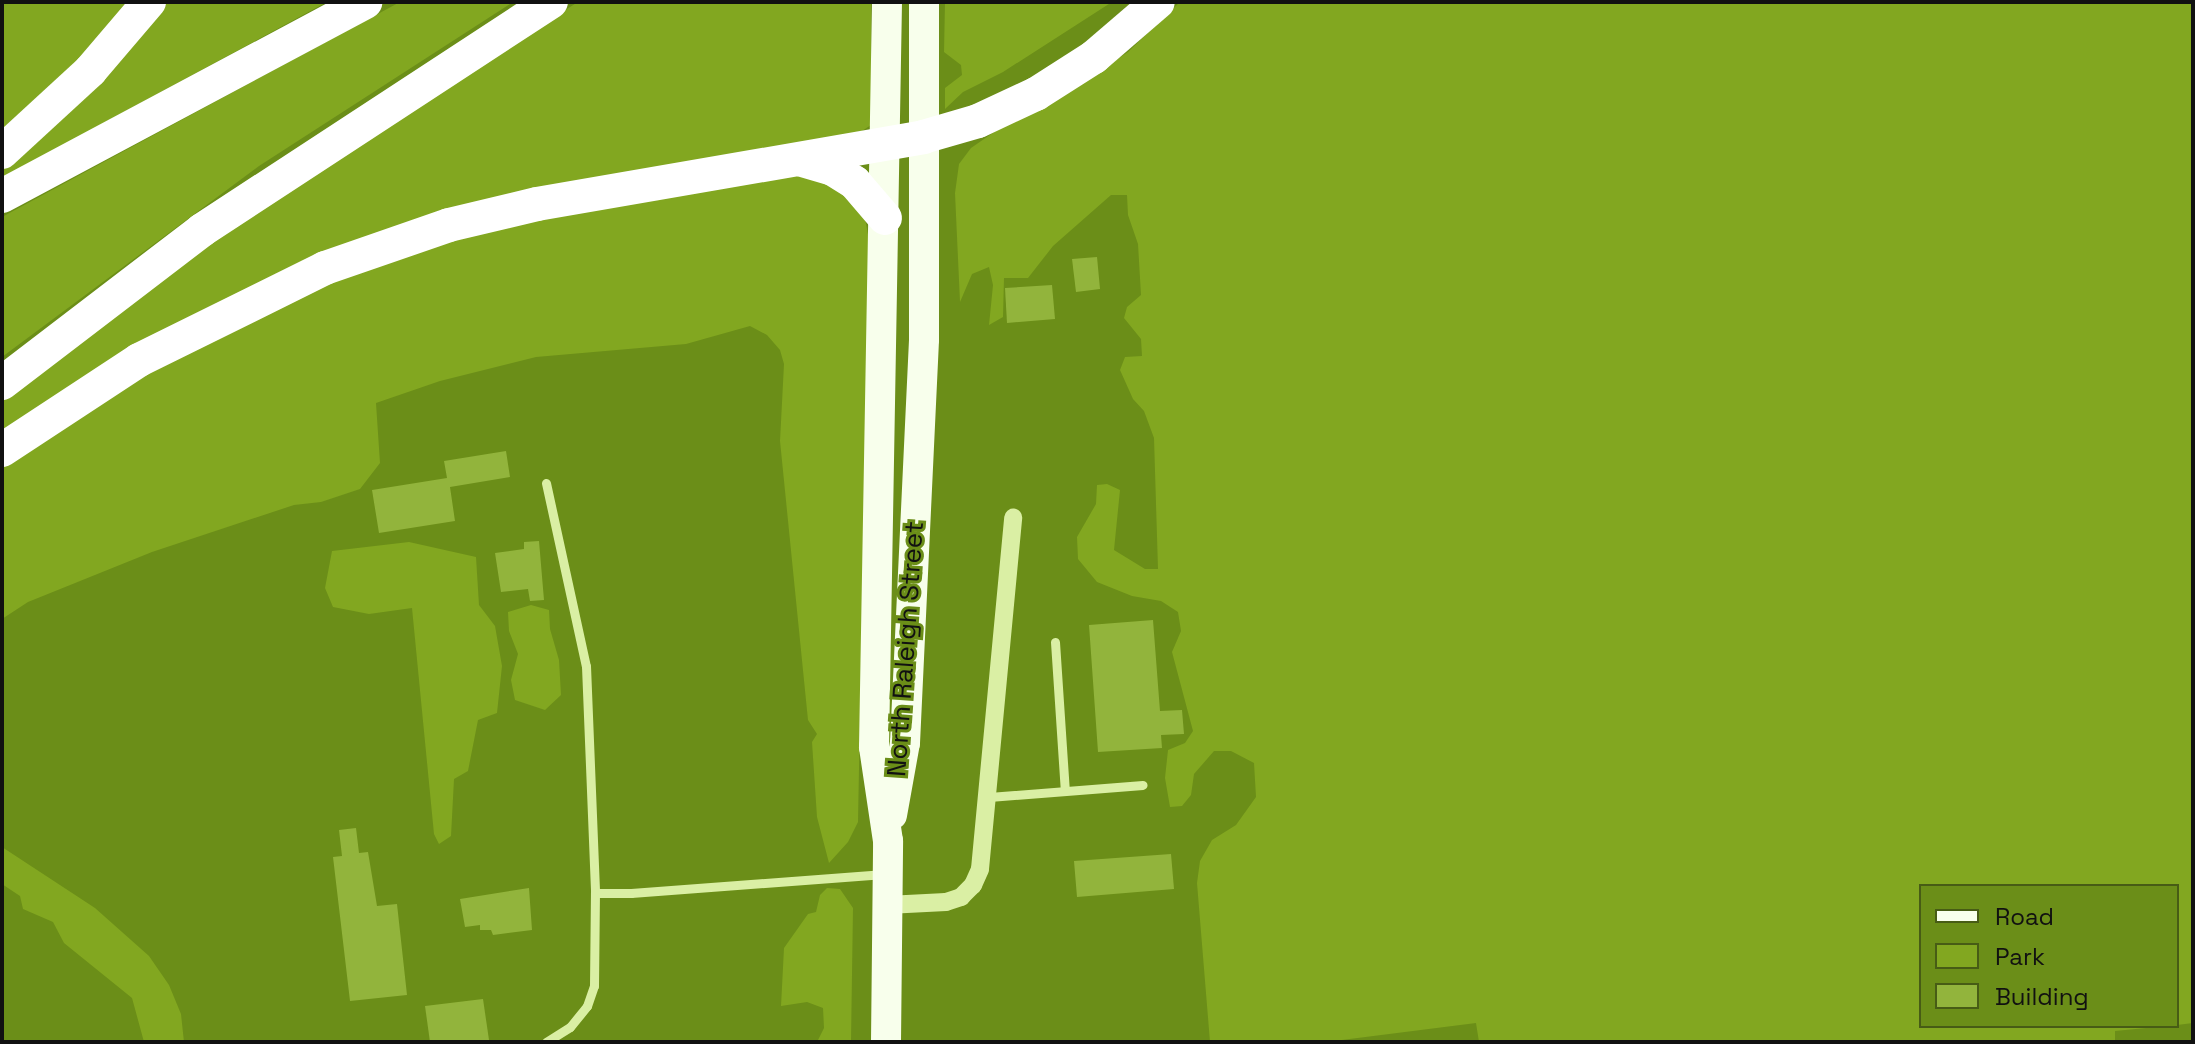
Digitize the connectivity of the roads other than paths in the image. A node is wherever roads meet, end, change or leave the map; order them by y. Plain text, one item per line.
1 (149, 2) edge
2 (366, 2) edge
3 (551, 2) edge
4 (887, 2) edge
5 (924, 2) edge
6 (1158, 2) edge
7 (923, 137) junction
8 (885, 143) junction
9 (2, 152) edge
10 (797, 159) junction
11 (2, 196) edge
12 (885, 218) junction
13 (2, 383) edge
14 (2, 450) edge
15 (546, 483) dead end
16 (1013, 518) dead end
17 (1055, 642) dead end
18 (1143, 785) dead end
19 (1065, 791) junction
20 (989, 797) junction
21 (888, 841) junction
22 (887, 874) junction
23 (595, 893) junction
24 (887, 905) junction
25 (546, 1042) edge
26 (886, 1042) edge

1 - 9 highway
2 - 11 highway
3 - 13 highway
4 - 8 main road, North Raleigh Street
5 - 7 main road, North Raleigh Street
6 - 7 highway
7 - 8 highway
7 - 21 main road, North Raleigh Street
8 - 10 highway
8 - 12 main road, North Raleigh Street
10 - 12 highway
10 - 14 highway
12 - 21 main road, North Raleigh Street
15 - 23 lane
16 - 20 street
17 - 19 lane
18 - 19 lane
19 - 20 lane
20 - 24 street
21 - 22 main road
22 - 23 lane
22 - 24 main road
23 - 25 lane
24 - 26 main road

